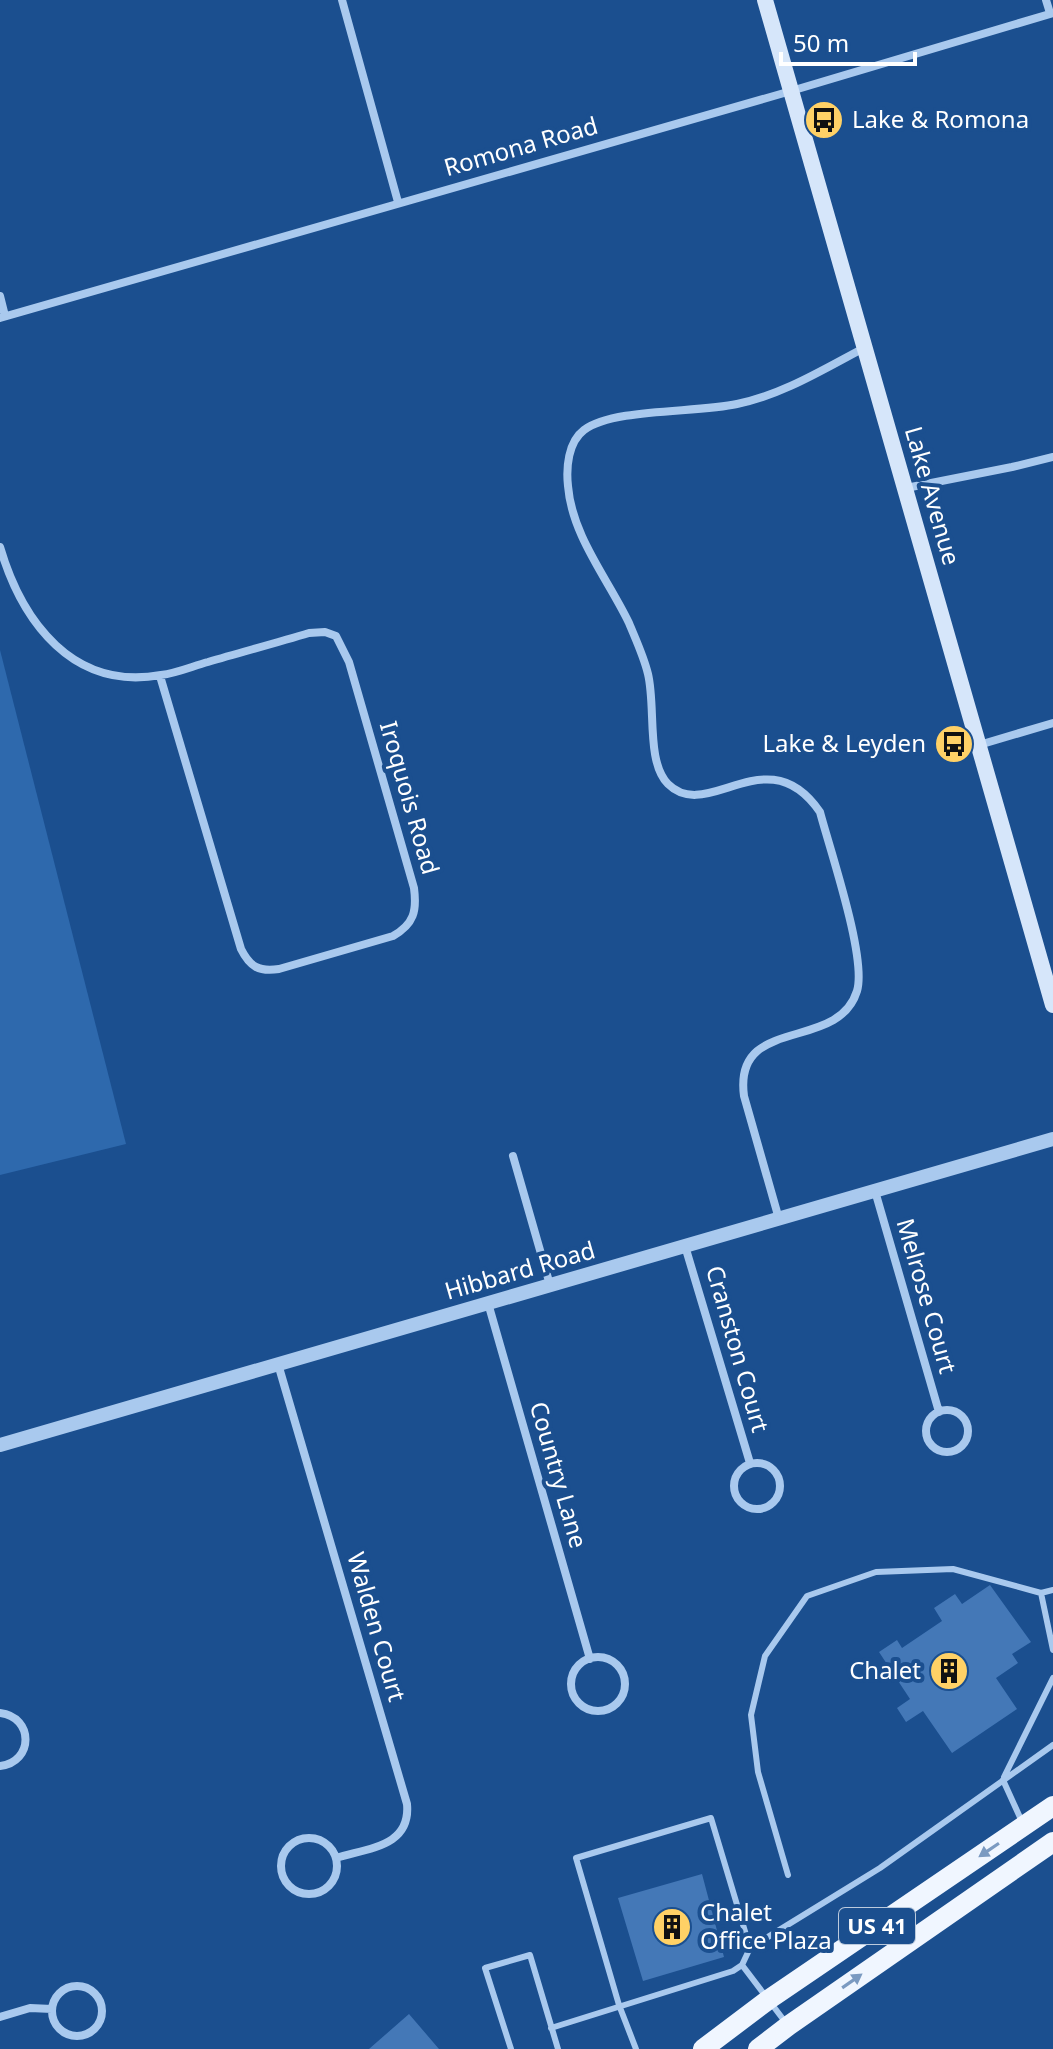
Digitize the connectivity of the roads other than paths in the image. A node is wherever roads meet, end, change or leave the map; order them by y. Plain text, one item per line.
1 (342, 0) edge
2 (765, 0) edge
3 (1046, 0) edge
4 (1052, 13) edge
5 (791, 91) junction
6 (398, 202) junction
7 (0, 296) edge
8 (2, 317) edge
9 (865, 347) junction
10 (1053, 457) edge
11 (905, 488) junction
12 (0, 547) edge
13 (160, 676) junction
14 (1053, 723) edge
15 (978, 745) junction
16 (1050, 986) edge
17 (1053, 1005) edge
18 (1053, 1139) edge
19 (513, 1156) dead end
20 (875, 1191) junction
21 (779, 1219) junction
22 (685, 1246) junction
23 (550, 1285) junction
24 (488, 1303) junction
25 (278, 1364) junction
26 (939, 1412) junction
27 (0, 1445) edge
28 (750, 1463) junction
29 (1053, 1590) edge
30 (1041, 1593) junction
31 (1053, 1650) edge
32 (590, 1659) junction
33 (1053, 1678) edge
34 (0, 1713) edge
35 (1053, 1745) edge
36 (0, 1766) edge
37 (1003, 1780) junction
38 (1053, 1806) edge
39 (1024, 1826) junction
40 (1053, 1842) edge
41 (336, 1858) junction
42 (788, 1875) dead end
43 (750, 1948) junction
44 (742, 1965) junction
45 (768, 2000) junction
46 (619, 2005) junction
47 (52, 2009) junction
48 (0, 2017) edge
49 (788, 2026) junction
50 (551, 2028) junction
51 (511, 2049) edge
52 (558, 2049) edge
53 (636, 2049) edge
54 (703, 2049) edge
55 (758, 2049) edge

1 - 6 street
2 - 5 main road, Lake Avenue
3 - 4 street
4 - 5 street, Romona Road
5 - 6 street, Romona Road
5 - 9 main road, Lake Avenue
6 - 8 street, Romona Road
7 - 8 street
9 - 11 main road, Lake Avenue
9 - 21 street
10 - 11 street
11 - 15 main road, Lake Avenue
12 - 13 street, Iroquois Road
13 - 13 street, Iroquois Road
14 - 15 street
15 - 16 main road, Lake Avenue
16 - 17 main road, Lake Avenue
18 - 20 street, Hibbard Road
19 - 23 street
20 - 21 street, Hibbard Road
20 - 26 street, Melrose Court
21 - 22 street, Hibbard Road
22 - 23 street, Hibbard Road
22 - 28 street, Cranston Court
23 - 24 street, Hibbard Road
24 - 25 street, Hibbard Road
24 - 32 street, Country Lane
25 - 27 street, Hibbard Road
25 - 41 street, Walden Court
26 - 26 street, Melrose Court
28 - 28 street, Cranston Court
29 - 30 lane
30 - 31 lane
30 - 42 lane
32 - 32 street
33 - 37 lane
34 - 36 street
35 - 37 lane
37 - 39 lane
37 - 43 lane
38 - 39 main road, US 41
39 -> 45 main road, US 41
49 -> 40 main road, US 41
41 - 41 street
43 - 44 lane
43 - 46 lane
44 - 45 lane
44 - 46 lane
45 - 49 lane
45 - 54 main road, US 41
46 - 50 lane
46 - 53 lane
47 - 47 street
47 - 48 street
49 - 55 main road, US 41
50 - 51 lane
50 - 52 lane

